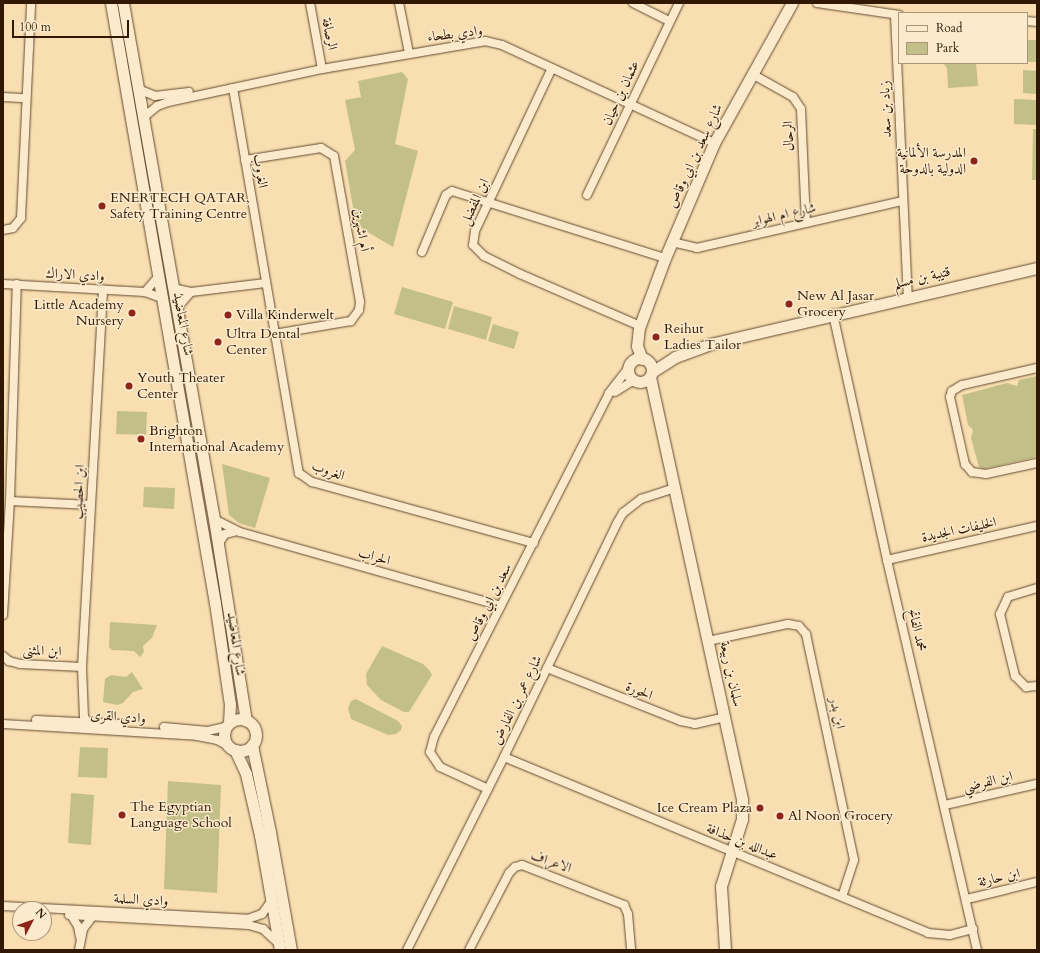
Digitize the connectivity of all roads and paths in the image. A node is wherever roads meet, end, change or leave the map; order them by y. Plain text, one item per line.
1 (31, 3) edge
2 (111, 3) edge
3 (123, 3) edge
4 (310, 3) edge
5 (400, 3) edge
6 (633, 3) edge
7 (679, 3) edge
8 (792, 3) edge
9 (817, 3) edge
10 (897, 15) edge
11 (669, 21) junction
12 (898, 52) edge
13 (409, 53) junction
14 (898, 64) edge
15 (552, 68) junction
16 (322, 69) junction
17 (752, 74) junction
18 (230, 88) junction
19 (138, 89) junction
20 (3, 97) edge
21 (25, 98) junction
22 (629, 104) junction
23 (144, 117) junction
24 (714, 143) junction
25 (245, 160) junction
26 (587, 195) dead end
27 (902, 201) junction
28 (488, 204) junction
29 (806, 223) junction
30 (3, 230) edge
31 (672, 242) junction
32 (422, 252) dead end
33 (665, 258) junction
34 (1037, 268) edge
35 (159, 276) junction
36 (265, 283) junction
37 (3, 284) edge
38 (17, 284) junction
39 (172, 285) junction
40 (103, 290) junction
41 (145, 292) junction
42 (191, 292) junction
43 (908, 297) junction
44 (164, 299) junction
45 (177, 308) junction
46 (833, 314) junction
47 (640, 327) junction
48 (274, 334) junction
49 (675, 357) junction
50 (644, 359) junction
51 (629, 367) junction
52 (1037, 368) edge
53 (651, 374) junction
54 (636, 381) junction
55 (606, 402) junction
56 (655, 405) junction
57 (1037, 463) edge
58 (675, 488) junction
59 (10, 500) junction
60 (91, 505) junction
61 (214, 519) junction
62 (1037, 526) edge
63 (240, 532) junction
64 (534, 543) junction
65 (218, 545) junction
66 (887, 560) junction
67 (1037, 588) edge
68 (501, 606) junction
69 (3, 615) edge
70 (708, 641) junction
71 (3, 656) edge
72 (82, 666) junction
73 (547, 668) junction
74 (1037, 686) edge
75 (82, 696) junction
76 (725, 716) junction
77 (246, 720) junction
78 (68, 721) junction
79 (93, 722) junction
80 (4, 723) edge
81 (228, 725) junction
82 (252, 745) junction
83 (232, 748) junction
84 (504, 757) junction
85 (1037, 784) edge
86 (488, 790) junction
87 (945, 805) junction
88 (733, 853) junction
89 (1037, 882) edge
90 (842, 896) junction
91 (967, 899) junction
92 (270, 903) junction
93 (3, 906) edge
94 (52, 914) edge
95 (71, 915) junction
96 (92, 917) junction
97 (972, 929) junction
98 (80, 938) junction
99 (280, 947) edge
100 (79, 950) edge
101 (291, 950) edge
102 (407, 950) edge
103 (469, 950) edge
104 (628, 950) edge
105 (725, 950) edge
106 (977, 950) edge

1 - 21 street
2 - 35 street, شارع المعاضيد
3 - 19 street, شارع المعاضيد
4 - 16 street, الرصافة
5 - 13 street
6 - 11 street
7 - 11 street, عثمان بن حيان
8 - 17 street, شارع سعد بن ابي وقاص
9 - 10 street
10 - 12 street, زياد بن سعد
11 - 22 street, عثمان بن حيان
13 - 15 street, وادي بطحاء
13 - 16 street, وادي بطحاء
14 - 27 street, زياد بن سعد
15 - 22 street, وادي بطحاء
15 - 28 street, ابن المفضل
16 - 18 street, وادي بطحاء
17 - 24 street, شارع سعد بن ابي وقاص
17 - 29 street, الرحال
18 - 19 street, وادي بطحاء
18 - 23 street, وادي بطحاء
18 - 25 street, الغروب
19 - 23 street, شارع المعاضيد
20 - 21 street
21 - 30 street
22 - 24 street, وادي بطحاء
22 - 26 street, عثمان بن حيان
23 - 39 street, شارع المعاضيد
24 - 31 street, شارع سعد بن ابي وقاص
25 - 36 street, الغروب
25 - 48 street, أم اشهرين
27 - 29 street, شارع ام الهوابر
27 - 43 street, زياد بن سعد
28 - 32 street
28 - 33 street
28 - 47 street, ابن المفضل
29 - 31 street, شارع ام الهوابر
31 - 33 street, شارع سعد بن ابي وقاص
33 - 47 street, شارع سعد بن ابي وقاص
34 - 43 street, قتيبة بن مسلم
35 - 41 street
35 - 44 street, شارع المعاضيد
36 - 42 street
36 - 48 street, الغروب
37 - 38 street, وادي الاراك
38 - 40 street, وادي الاراك
38 - 59 street
39 - 42 street
39 - 45 street, شارع المعاضيد
40 - 41 street, وادي الاراك
40 - 60 street, ابن الحصيب
41 - 44 street, وادي الاراك
42 - 45 street
43 - 46 street, قتيبة بن مسلم
44 - 81 street, شارع المعاضيد
45 - 61 street, شارع المعاضيد
46 - 49 street, قتيبة بن مسلم
46 - 66 street, محمد الفاتح
47 - 50 street, شارع سعد بن ابي وقاص
47 - 51 street, شارع سعد بن ابي وقاص
48 - 64 street, الغروب
49 - 50 street, قتيبة بن مسلم
49 - 53 street, قتيبة بن مسلم
50 - 51 street
50 - 53 street, شارع سعد بن ابي وقاص
51 - 54 street, سلمان بن ربيعة
51 - 55 street, شارع سعد بن ابي وقاص
52 - 57 street
53 - 54 street, قتيبة بن مسلم
53 - 56 street, سلمان بن ربيعة
54 - 55 street
54 - 56 street, سلمان بن ربيعة
55 - 64 street, سعد بن ابي وقاص
56 - 58 street, سلمان بن ربيعة
58 - 70 street, سلمان بن ربيعة
58 - 73 street, شارع عمر بن الفارض
59 - 60 street
59 - 69 street
60 - 72 street, ابن الحصيب
61 - 63 street, الحراب
61 - 65 street, شارع المعاضيد
62 - 66 street, الخليفات الجديدة
63 - 65 street
63 - 68 street, الحراب
64 - 68 street, سعد بن ابي وقاص
65 - 77 street, شارع المعاضيد
66 - 87 street, محمد الفاتح
67 - 74 street
68 - 86 street, سعد بن ابي وقاص
70 - 76 street, سلمان بن ربيعة
70 - 90 street, ابن بدر
71 - 72 street, ابن المثنى
72 - 75 street, ابن الحصيب
73 - 76 street, الحورة
73 - 84 street, شارع عمر بن الفارض
75 - 78 street, ابن الحصيب
75 - 79 street, ابن الحصيب
76 - 88 street, سلمان بن ربيعة
77 - 81 street
77 - 82 street
78 - 79 street, وادي القرى
78 - 80 street, وادي القرى
79 - 81 street, وادي القرى
80 - 83 street, وادي القرى
81 - 83 street
82 - 83 street
82 - 101 street
83 - 92 street
84 - 86 street, شارع عمر بن الفارض
84 - 88 street, عبدالله بن حذافة
85 - 87 street, ابن الفرضي
86 - 102 street, شارع عمر بن الفارض
87 - 91 street, محمد الفاتح
88 - 90 street, عبدالله بن حذافة
88 - 105 street, سلمان بن ربيعة
89 - 91 street, ابن حارثة
90 - 97 street, عبدالله بن حذافة
91 - 97 street, محمد الفاتح
92 - 93 street, وادي السلمة
92 - 99 street
94 - 95 street, وادي السلمة
95 - 96 street, وادي السلمة
95 - 98 street
96 - 98 street
96 - 99 street, وادي السلمة
97 - 106 street, محمد الفاتح
98 - 100 street
103 - 104 street, الاعراف

